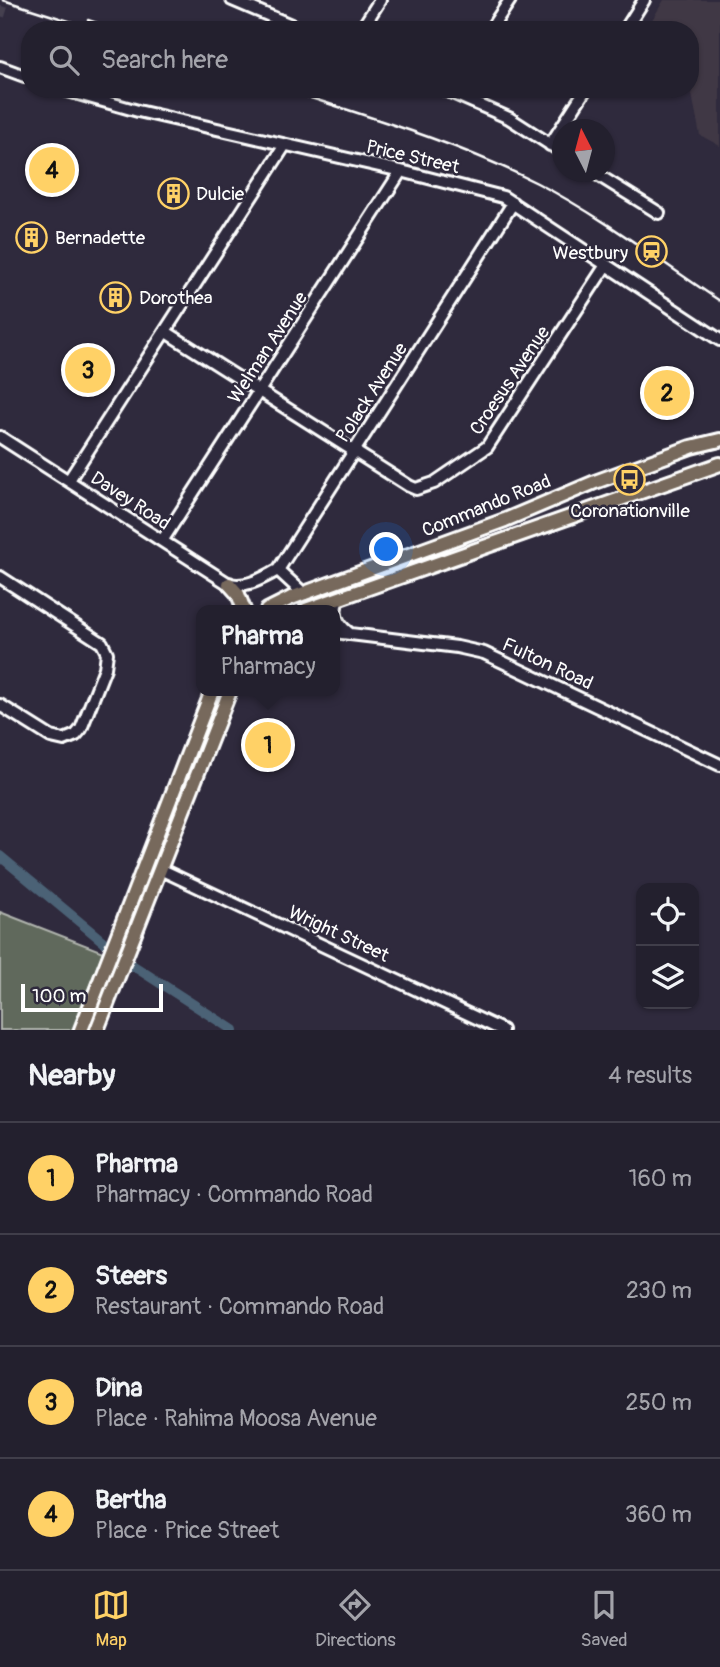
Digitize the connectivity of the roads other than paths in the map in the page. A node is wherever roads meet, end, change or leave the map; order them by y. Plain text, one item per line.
1 (232, 0) edge
2 (380, 0) edge
3 (510, 0) edge
4 (644, 0) edge
5 (248, 3) edge
6 (285, 21) edge
7 (367, 21) edge
8 (496, 21) edge
9 (631, 21) edge
10 (0, 67) edge
11 (21, 75) edge
12 (92, 98) edge
13 (465, 98) edge
14 (580, 98) edge
15 (285, 145) junction
16 (550, 145) joint
17 (401, 171) junction
18 (609, 182) edge
19 (513, 202) junction
20 (659, 213) dead end
21 (606, 265) junction
22 (166, 332) junction
23 (720, 340) edge
24 (259, 392) junction
25 (0, 437) edge
26 (720, 440) edge
27 (354, 452) junction
28 (720, 464) edge
29 (69, 480) junction
30 (162, 541) junction
31 (278, 570) junction
32 (0, 577) edge
33 (229, 584) junction
34 (304, 594) junction
35 (339, 597) junction
36 (242, 605) edge
37 (276, 605) edge
38 (319, 605) edge
39 (336, 605) edge
40 (340, 623) edge
41 (340, 632) edge
42 (349, 633) junction
43 (210, 696) edge
44 (228, 696) edge
45 (0, 705) edge
46 (720, 765) edge
47 (160, 869) junction
48 (81, 1030) edge
49 (97, 1030) edge
50 (502, 1030) edge

1 - 5 street
2 - 7 street
3 - 8 street
4 - 9 street
5 - 6 street
10 - 11 street
12 - 15 street, Price Street
13 - 16 street
14 - 16 street
15 - 17 street, Price Street
15 - 22 street
17 - 19 street, Price Street
17 - 24 street, Welman Avenue
18 - 20 street
19 - 21 street, Price Street
19 - 27 street, Polack Avenue
21 - 23 street, Price Street
21 - 27 street, Croesus Avenue
22 - 24 street
22 - 29 street
24 - 27 street
24 - 30 street, Welman Avenue
25 - 29 street, Davey Road
26 - 34 main road, Commando Road
27 - 31 street, Polack Avenue
28 - 35 main road, Commando Road
29 - 30 street, Davey Road
30 - 33 street, Davey Road
31 - 33 street, Davey Road
31 - 34 street
32 - 45 street
33 - 36 main road
34 - 37 main road, Commando Road
35 - 38 main road, Commando Road
35 - 39 street
40 - 42 street
41 - 42 street, Fulton Road
42 - 46 street, Fulton Road
43 - 48 main road
44 - 47 main road
47 - 49 main road
47 - 50 street, Wright Street

